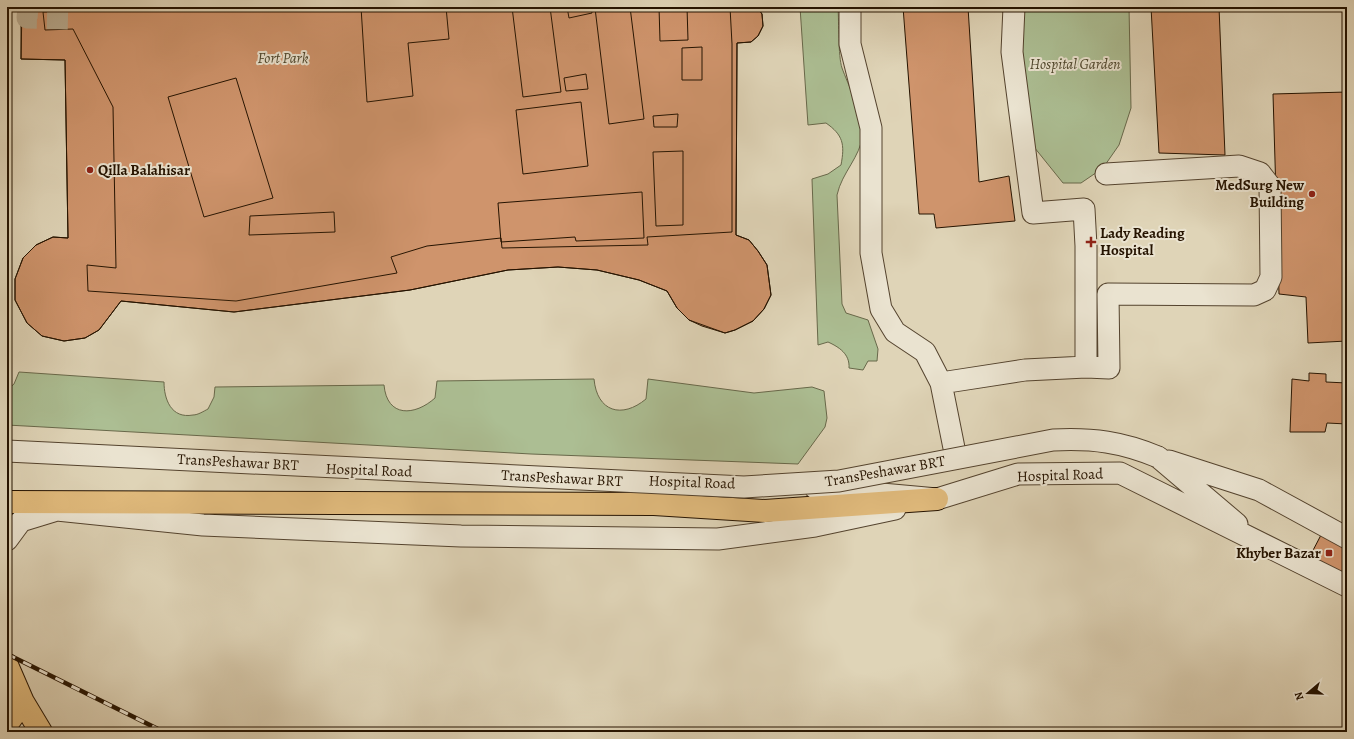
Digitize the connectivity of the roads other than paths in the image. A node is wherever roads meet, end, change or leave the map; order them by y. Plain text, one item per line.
1 (850, 7) edge
2 (1014, 7) edge
3 (1106, 174) dead end
4 (1086, 367) junction
5 (941, 383) junction
6 (7, 451) edge
7 (7, 456) edge
8 (1158, 457) junction
9 (956, 458) junction
10 (937, 499) junction
11 (7, 502) edge
12 (1347, 538) edge
13 (7, 540) edge
14 (1347, 586) edge
15 (7, 665) edge
16 (23, 702) junction
17 (7, 724) edge
18 (41, 732) edge

1 - 5 street
2 - 4 street
3 - 4 street
4 - 5 street
5 - 9 street
6 - 9 street, TransPeshawar BRT, bridge
7 - 10 street, Hospital Road
8 - 9 street, TransPeshawar BRT, bridge
8 - 12 street, TransPeshawar BRT
8 - 14 street, TransPeshawar BRT
10 - 11 main road
10 - 13 street
10 - 14 street, Hospital Road
15 - 16 main road
16 - 17 main road
16 - 18 main road

